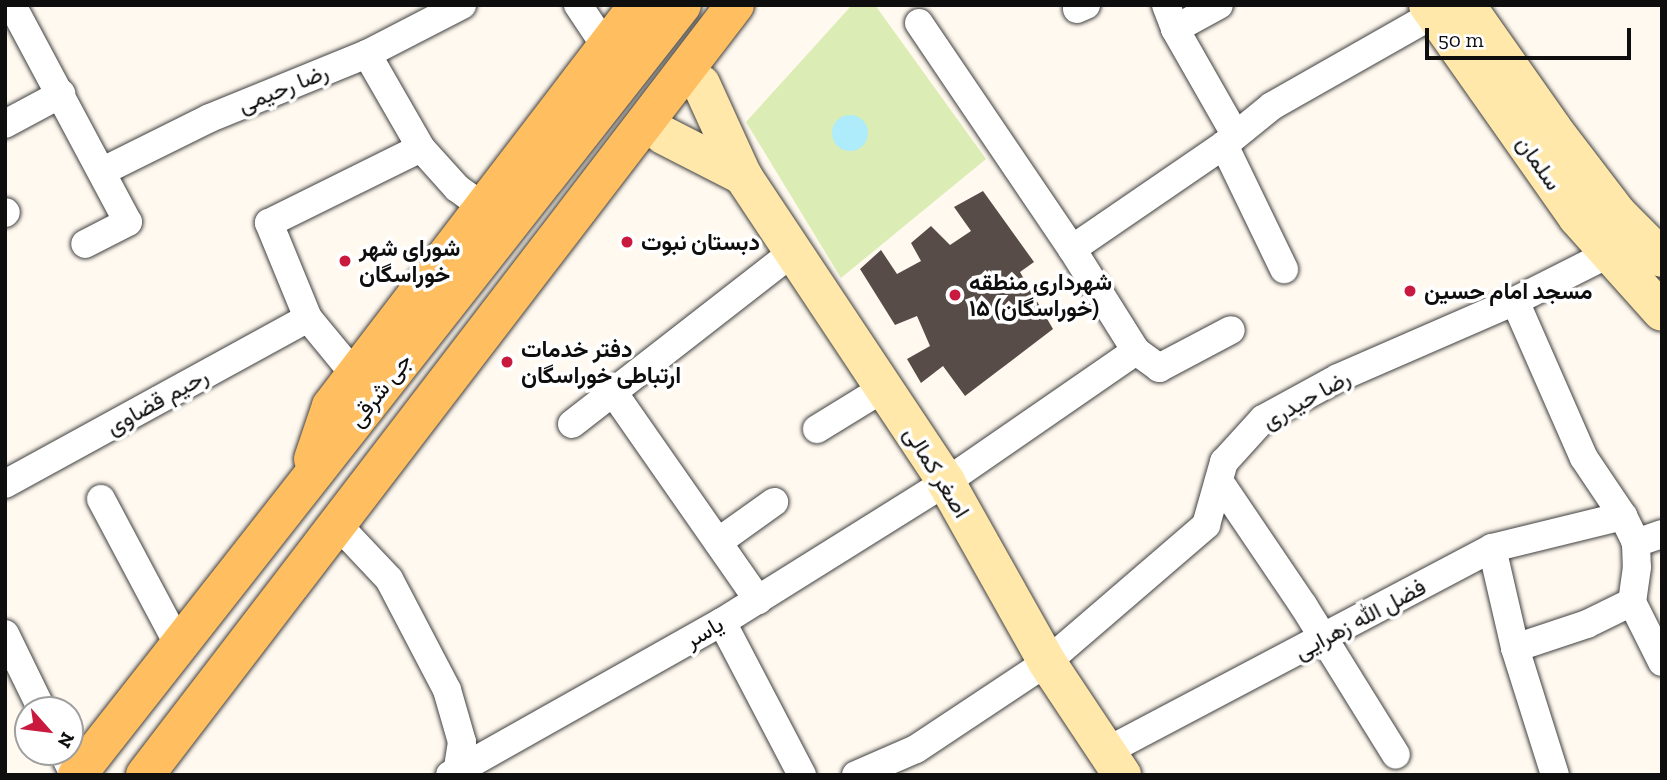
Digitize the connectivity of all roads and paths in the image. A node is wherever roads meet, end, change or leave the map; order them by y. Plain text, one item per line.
1 (12, 5) edge
2 (462, 5) edge
3 (578, 5) edge
4 (638, 5) edge
5 (682, 5) edge
6 (735, 5) edge
7 (763, 5) edge
8 (1219, 5) edge
9 (1443, 8) edge
10 (1171, 17) edge
11 (919, 23) dead end
12 (606, 47) junction
13 (367, 54) junction
14 (701, 84) junction
15 (61, 94) junction
16 (5, 124) edge
17 (663, 135) junction
18 (1229, 139) junction
19 (421, 148) junction
20 (103, 171) junction
21 (743, 176) junction
22 (483, 207) junction
23 (85, 244) dead end
24 (1072, 249) junction
25 (793, 252) junction
26 (1610, 253) junction
27 (1662, 258) edge
28 (1284, 269) dead end
29 (1516, 301) junction
30 (1662, 312) edge
31 (308, 318) junction
32 (1231, 330) dead end
33 (1136, 351) junction
34 (355, 375) junction
35 (884, 388) junction
36 (613, 392) junction
37 (572, 424) dead end
38 (817, 429) dead end
39 (1219, 481) junction
40 (946, 482) junction
41 (5, 484) edge
42 (301, 491) junction
43 (101, 499) dead end
44 (774, 502) dead end
45 (1623, 516) junction
46 (338, 525) junction
47 (1649, 539) edge
48 (718, 542) junction
49 (1492, 548) junction
50 (758, 600) junction
51 (1632, 602) junction
52 (722, 622) junction
53 (5, 634) edge
54 (1324, 638) junction
55 (179, 646) junction
56 (1515, 649) junction
57 (1047, 662) junction
58 (1662, 662) edge
59 (35, 696) edge
60 (1396, 755) dead end
61 (1114, 763) edge
62 (455, 774) edge
63 (75, 775) edge
64 (145, 775) edge
65 (802, 775) edge
66 (856, 775) edge
67 (1555, 775) edge

1 - 15 street
2 - 13 street, رضا رحیمی
3 - 12 street
4 - 12 main road
5 - 42 main road, جی شرقی
6 - 46 main road
7 - 14 main road
8 - 10 street
9 - 18 street
9 - 26 street, سلمان
9 - 27 street, سلمان
10 - 18 street
11 - 24 street
12 - 22 main road
13 - 19 street
13 - 20 street, رضا رحیمی
14 - 17 main road
14 - 21 street, اصغر کمالی
15 - 16 street
15 - 20 street
17 - 21 street
17 - 46 main road
18 - 24 street
18 - 28 street
19 - 22 street
19 - 31 street
20 - 23 street
21 - 25 street, اصغر کمالی
22 - 34 main road
24 - 33 street
25 - 35 street, اصغر کمالی
25 - 36 street
26 - 29 street, رضا حیدری
26 - 30 street, سلمان
29 - 39 street, رضا حیدری
29 - 45 street
31 - 34 street
31 - 41 street, رحیم قضاوی
32 - 33 street
33 - 40 street, یاسر
34 - 42 main road
35 - 38 street
35 - 40 street, اصغر کمالی
36 - 37 street
36 - 48 street
39 - 54 street
39 - 57 street, رضا حیدری
40 - 50 street, یاسر
40 - 57 street, اصغر کمالی
42 - 55 main road, جی شرقی
43 - 55 street
44 - 48 street
45 - 47 street
45 - 49 street, فضل الله زهرایی
46 - 62 street
46 - 64 main road
47 - 51 street
48 - 50 street
49 - 54 street, فضل الله زهرایی
49 - 56 street
50 - 52 street, یاسر
51 - 56 street
51 - 58 street
52 - 62 street, یاسر
52 - 65 street
53 - 59 street
54 - 60 street
54 - 61 street, فضل الله زهرایی
55 - 63 main road, جی شرقی
56 - 67 street
57 - 61 street, اصغر کمالی
57 - 66 street, رضا حیدری

